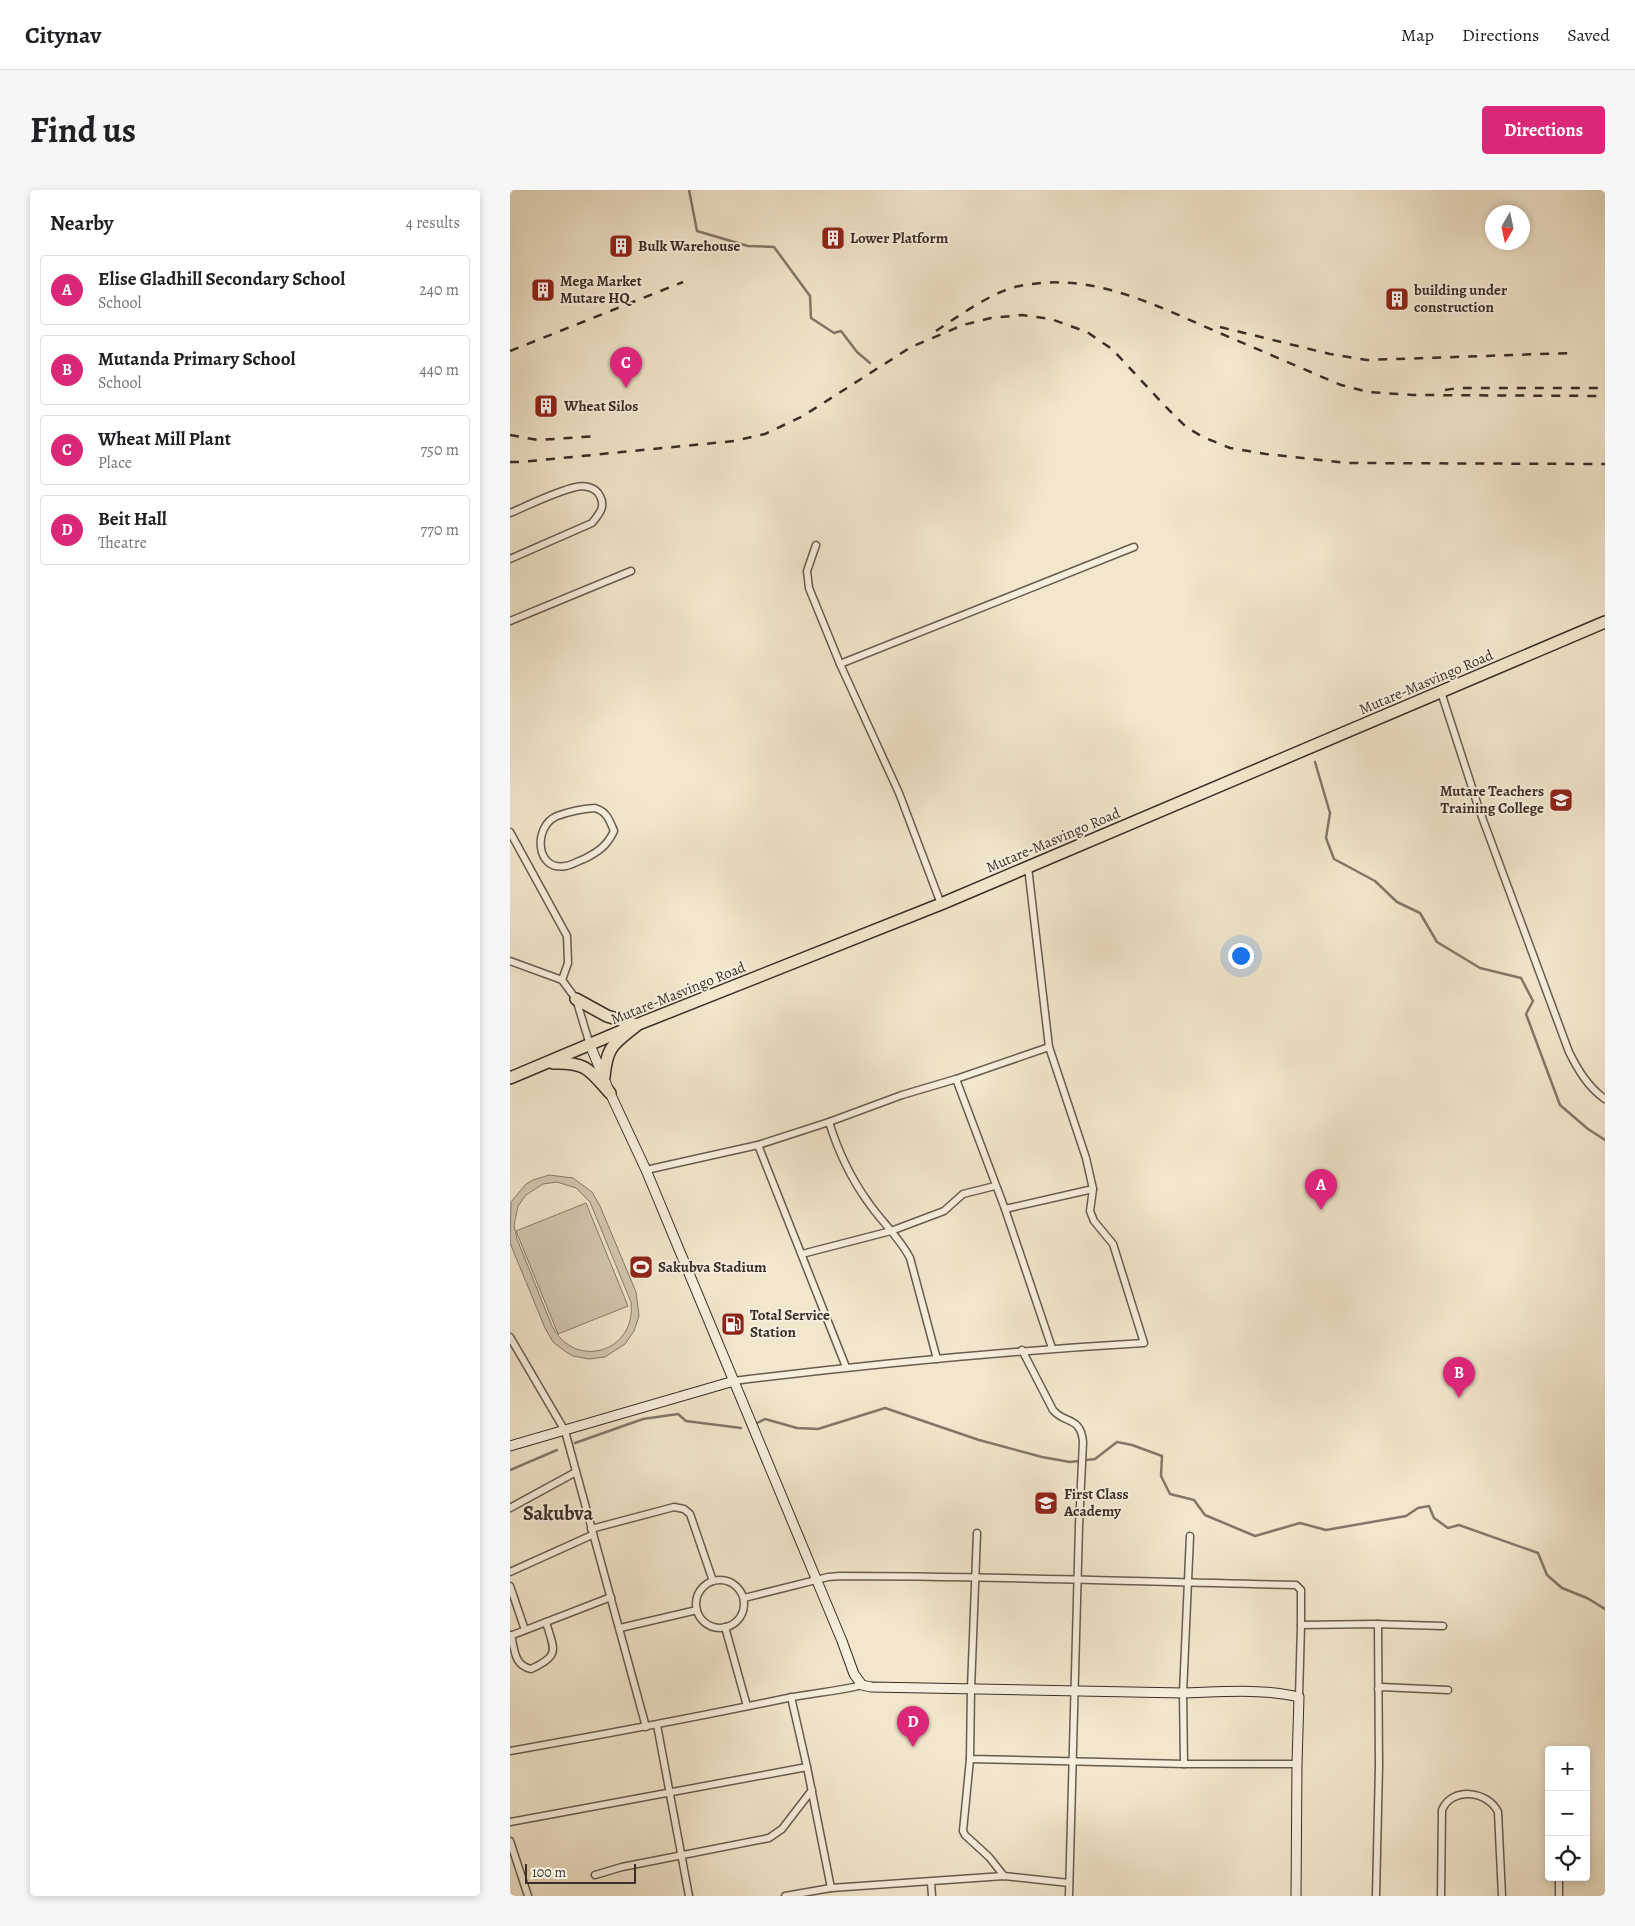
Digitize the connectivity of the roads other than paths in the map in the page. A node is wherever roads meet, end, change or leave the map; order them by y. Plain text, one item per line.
1 (510, 513) edge
2 (816, 545) dead end
3 (1134, 547) dead end
4 (510, 559) edge
5 (631, 571) dead end
6 (510, 621) edge
7 (1605, 622) edge
8 (840, 664) junction
9 (1441, 692) junction
10 (609, 818) joint
11 (510, 832) edge
12 (1028, 867) junction
13 (941, 904) junction
14 (510, 961) edge
15 (562, 980) junction
16 (576, 999) junction
17 (637, 1024) junction
18 (590, 1045) junction
19 (1049, 1046) junction
20 (546, 1063) junction
21 (604, 1077) junction
22 (510, 1078) edge
23 (956, 1079) junction
24 (610, 1093) junction
25 (1605, 1099) edge
26 (829, 1122) junction
27 (758, 1144) junction
28 (646, 1170) junction
29 (995, 1186) junction
30 (1093, 1189) junction
31 (1005, 1209) junction
32 (891, 1231) junction
33 (802, 1254) junction
34 (510, 1337) edge
35 (1052, 1348) junction
36 (1022, 1350) junction
37 (937, 1359) junction
38 (846, 1368) junction
39 (734, 1381) junction
40 (565, 1431) junction
41 (510, 1446) edge
42 (576, 1472) junction
43 (510, 1508) edge
44 (592, 1532) junction
45 (977, 1533) dead end
46 (1190, 1536) dead end
47 (510, 1572) edge
48 (975, 1576) junction
49 (1078, 1580) junction
50 (713, 1581) junction
51 (817, 1581) junction
52 (1187, 1583) junction
53 (510, 1586) edge
54 (611, 1598) junction
55 (744, 1598) junction
56 (697, 1610) junction
57 (546, 1622) junction
58 (1378, 1624) junction
59 (1301, 1626) junction
60 (1443, 1626) dead end
61 (725, 1627) junction
62 (620, 1628) junction
63 (525, 1630) junction
64 (510, 1636) edge
65 (862, 1685) junction
66 (971, 1689) junction
67 (1378, 1689) junction
68 (1074, 1690) junction
69 (1448, 1690) dead end
70 (1183, 1693) junction
71 (1299, 1696) junction
72 (791, 1697) junction
73 (747, 1706) junction
74 (657, 1724) junction
75 (646, 1727) junction
76 (510, 1751) edge
77 (970, 1759) junction
78 (1073, 1761) junction
79 (1184, 1764) junction
80 (1296, 1764) junction
81 (808, 1767) junction
82 (812, 1790) junction
83 (669, 1793) junction
84 (510, 1822) edge
85 (510, 1841) edge
86 (682, 1855) junction
87 (595, 1874) dead end
88 (1004, 1876) junction
89 (1559, 1881) edge
90 (931, 1882) junction
91 (1070, 1883) junction
92 (831, 1888) junction
93 (796, 1895) edge
94 (528, 1896) edge
95 (689, 1896) edge
96 (785, 1896) edge
97 (932, 1896) edge
98 (1069, 1896) edge
99 (1296, 1896) edge
100 (1376, 1896) edge
101 (1441, 1896) edge
102 (1502, 1896) edge
103 (1559, 1896) edge

1 - 4 street
2 - 8 street
3 - 8 street
5 - 6 street
7 - 9 highway, Mutare-Masvingo Road
8 - 13 street
9 - 12 highway, Mutare-Masvingo Road
9 - 25 street
10 - 10 street
11 - 15 street
12 - 13 highway, Mutare-Masvingo Road
12 - 19 street
13 - 17 highway, Mutare-Masvingo Road
14 - 15 street
15 - 16 street
16 - 17 highway
16 - 18 street
17 - 18 highway, Mutare-Masvingo Road
17 - 21 highway
18 - 20 highway, Mutare-Masvingo Road
18 - 21 street
19 - 23 street
19 - 30 street
20 - 22 highway, Mutare-Masvingo Road
20 - 24 highway
21 - 24 street
23 - 26 street
23 - 29 street
24 - 28 street
26 - 27 street
26 - 32 street
27 - 28 street
27 - 33 street
28 - 39 street
29 - 31 street
29 - 32 street
30 - 31 street
30 - 35 street
31 - 35 street
32 - 33 street
32 - 37 street
33 - 38 street
34 - 40 street
35 - 36 street
36 - 37 street
36 - 49 street
37 - 38 street
38 - 39 street
39 - 40 street
39 - 51 street
40 - 41 street
40 - 42 street
42 - 43 street
42 - 44 street
44 - 47 street
44 - 50 street
44 - 54 street
45 - 48 street
46 - 52 street
48 - 49 street
48 - 51 street
48 - 66 street
49 - 52 street
49 - 68 street
50 - 55 street
50 - 56 street
51 - 55 street
51 - 65 street
52 - 59 street
52 - 70 street
53 - 63 street
54 - 57 street
54 - 62 street
55 - 61 street
56 - 61 street
56 - 62 street
57 - 63 street
57 - 64 street
58 - 59 street
58 - 60 street
58 - 67 street
59 - 71 street
61 - 73 street
62 - 75 street
63 - 64 street
65 - 66 street
65 - 72 street
66 - 68 street
66 - 77 street
67 - 69 street
67 - 100 street
68 - 70 street
68 - 78 street
70 - 71 street
70 - 79 street
71 - 80 street
72 - 73 street
72 - 81 street
73 - 74 street
74 - 75 street
74 - 83 street
75 - 76 street
77 - 78 street
77 - 88 street
78 - 79 street
78 - 91 street
79 - 80 street
80 - 99 street
81 - 82 street
81 - 83 street
82 - 86 street
82 - 92 street
83 - 84 street
83 - 86 street
85 - 94 street
86 - 87 street
86 - 95 street
88 - 90 street
88 - 91 street
89 - 103 street
90 - 92 street
90 - 97 street
91 - 98 street
92 - 93 street
93 - 96 street
101 - 102 street

